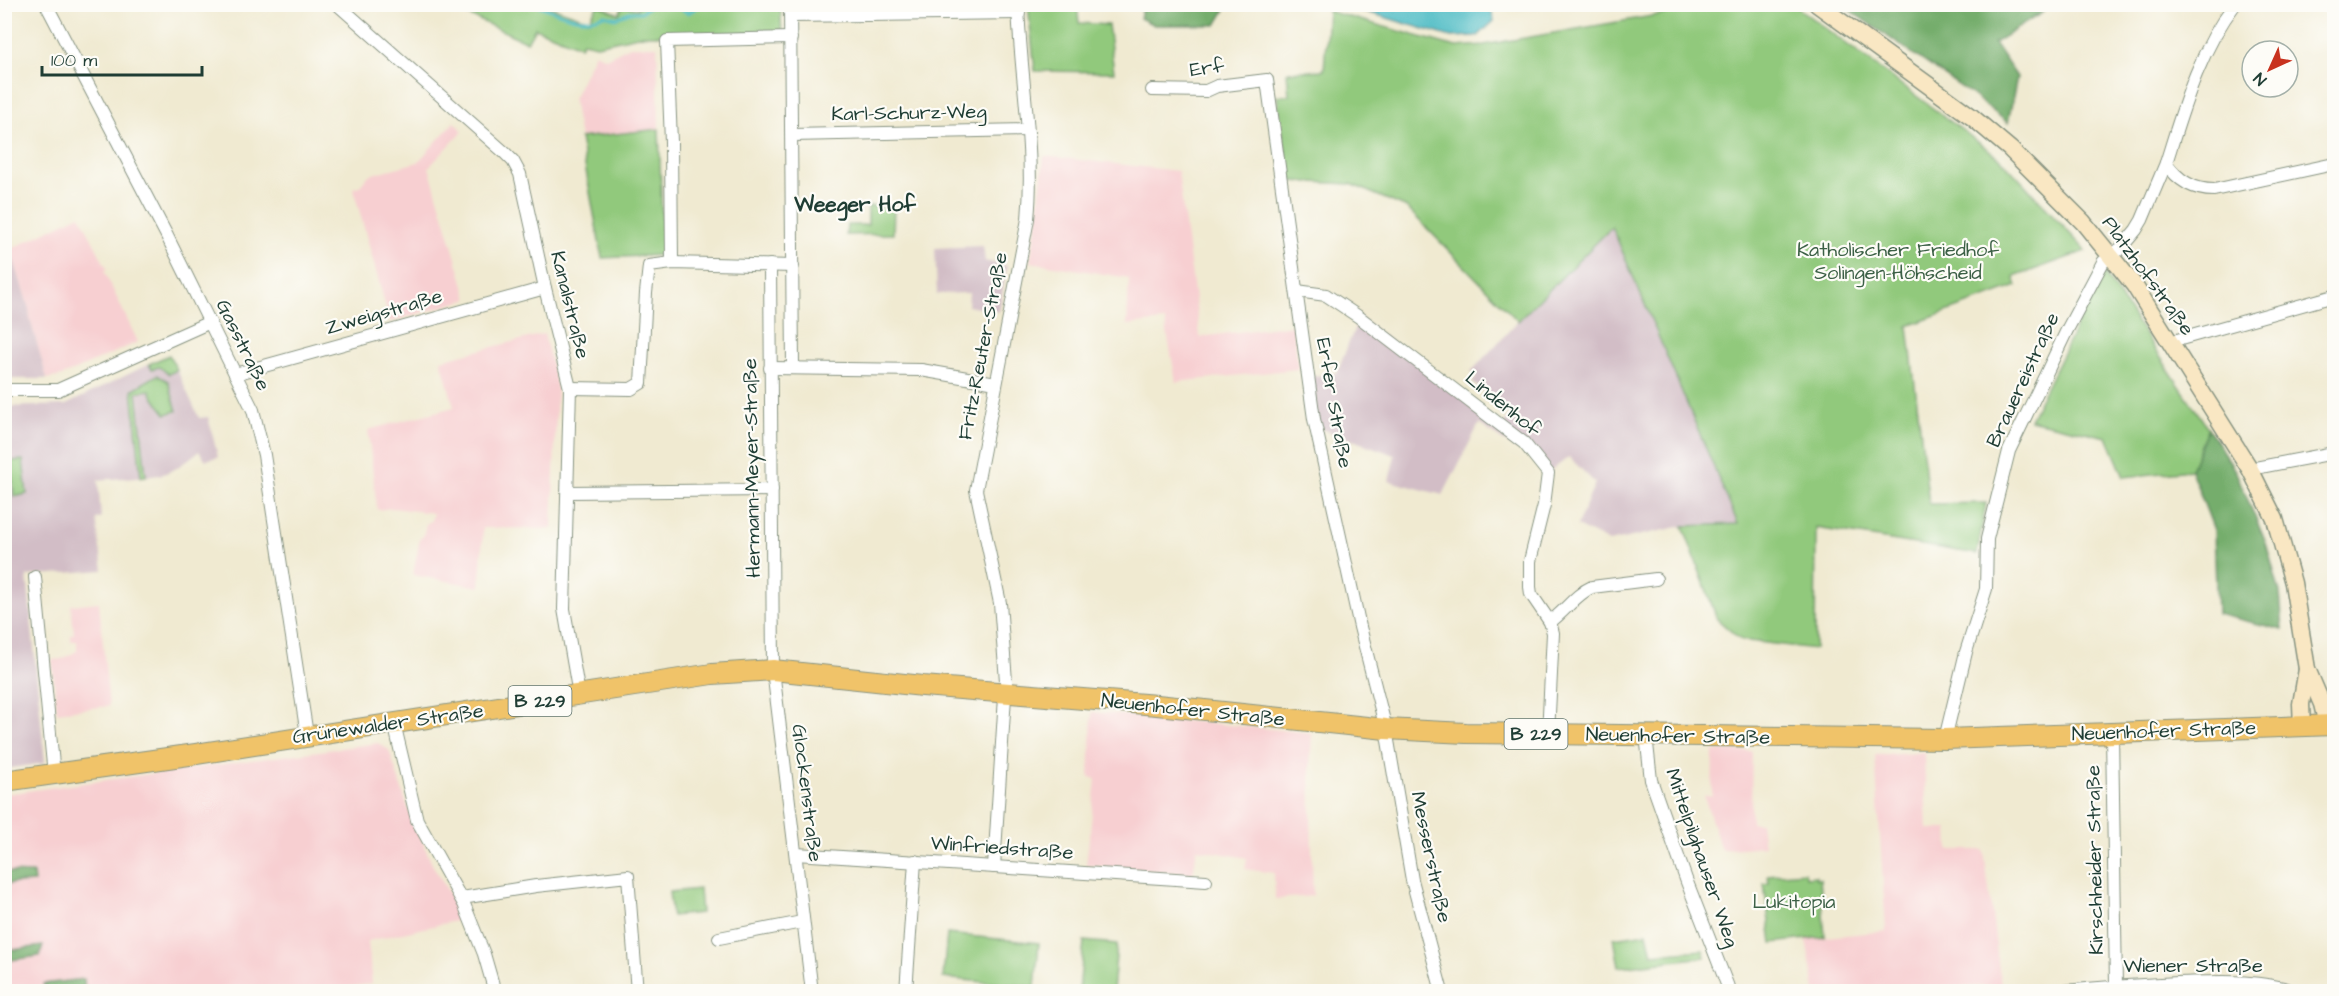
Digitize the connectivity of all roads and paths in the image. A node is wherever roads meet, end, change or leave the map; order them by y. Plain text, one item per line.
1 (46, 4) edge
2 (337, 4) edge
3 (1817, 4) edge
4 (2235, 4) edge
5 (1018, 9) edge
6 (791, 10) edge
7 (791, 38) junction
8 (1267, 80) joint
9 (1152, 90) dead end
10 (1027, 130) junction
11 (792, 135) junction
12 (2166, 163) junction
13 (2334, 164) edge
14 (2111, 255) junction
15 (672, 263) junction
16 (770, 265) junction
17 (793, 266) junction
18 (545, 288) junction
19 (1297, 291) junction
20 (2334, 296) edge
21 (210, 322) junction
22 (2170, 342) junction
23 (793, 367) junction
24 (770, 368) junction
25 (235, 374) junction
26 (996, 383) junction
27 (570, 388) junction
28 (4, 390) edge
29 (2334, 453) edge
30 (2250, 469) junction
31 (772, 490) junction
32 (568, 492) junction
33 (35, 577) dead end
34 (1656, 579) dead end
35 (1550, 622) junction
36 (2307, 669) junction
37 (773, 670) junction
38 (1005, 693) junction
39 (579, 695) junction
40 (394, 723) junction
41 (2331, 725) edge
42 (2302, 726) junction
43 (1386, 729) junction
44 (2112, 733) junction
45 (1548, 734) junction
46 (307, 735) junction
47 (1646, 735) junction
48 (1945, 739) junction
49 (54, 775) junction
50 (4, 781) edge
51 (796, 854) junction
52 (915, 861) junction
53 (994, 867) junction
54 (1206, 881) dead end
55 (462, 898) junction
56 (802, 922) junction
57 (719, 938) dead end
58 (2116, 986) junction
59 (495, 992) edge
60 (637, 992) edge
61 (812, 992) edge
62 (906, 992) edge
63 (1442, 992) edge
64 (1730, 992) edge
65 (2053, 992) edge
66 (2297, 992) edge

1 - 21 street, Gasstraße
2 - 18 street, Kanalstraße
3 - 14 main road, Platzhofstraße
4 - 12 street, Brauereistraße
5 - 6 street
5 - 10 street, Fritz-Reuter-Straße
6 - 7 street
7 - 11 street
7 - 15 street
8 - 9 street, Erf
8 - 19 street, Erfer Straße
10 - 11 street, Karl-Schurz-Weg
10 - 26 street, Fritz-Reuter-Straße
11 - 17 street
12 - 13 street
12 - 14 street, Brauereistraße
14 - 22 main road, Platzhofstraße
14 - 48 street, Brauereistraße
15 - 16 street
15 - 27 street
16 - 17 street
16 - 24 street, Hermann-Meyer-Straße
17 - 23 street
18 - 25 street, Zweigstraße
18 - 27 street, Kanalstraße
19 - 35 street, Lindenhof
19 - 43 street, Erfer Straße
20 - 22 street
21 - 25 street, Gasstraße
21 - 28 street
22 - 30 main road, Platzhofstraße
23 - 24 street
23 - 26 street
24 - 31 street, Hermann-Meyer-Straße
25 - 46 street, Gasstraße
26 - 38 street, Fritz-Reuter-Straße
27 - 32 street, Kanalstraße
29 - 30 street
30 - 36 main road, Platzhofstraße
31 - 32 street
31 - 37 street, Hermann-Meyer-Straße
32 - 39 street, Kanalstraße
33 - 49 street
34 - 35 street
35 - 45 street, Lindenhof
36 - 41 main road, Platzhofstraße
36 - 42 main road, Platzhofstraße
37 - 38 main road, Neuenhofer Straße / B 229
37 - 39 main road, Grünewalder Straße / B 229
37 - 51 street, Glockenstraße
38 - 43 main road, Neuenhofer Straße / B 229
38 - 53 street, Fritz-Reuter-Straße
39 - 40 main road, Grünewalder Straße / B 229
40 - 46 main road, Grünewalder Straße / B 229
40 - 55 street
41 - 42 main road, Neuenhofer Straße / B 229
42 - 44 main road, Neuenhofer Straße / B 229
43 - 45 main road, Neuenhofer Straße / B 229
43 - 63 street, Messerstraße
44 - 48 main road, Neuenhofer Straße / B 229
44 - 58 street, Kirschheider Straße
45 - 47 main road, Neuenhofer Straße / B 229
46 - 49 main road, Grünewalder Straße / B 229
47 - 48 main road, Neuenhofer Straße / B 229
47 - 64 street, Mittelpilghauser Weg
49 - 50 main road, Grünewalder Straße / B 229
51 - 52 street, Winfriedstraße
51 - 56 street, Glockenstraße
52 - 53 street, Winfriedstraße
52 - 62 street
53 - 54 street, Winfriedstraße
55 - 59 street
55 - 60 street
56 - 57 street
56 - 61 street, Glockenstraße
58 - 65 street, Wiener Straße
58 - 66 street, Wiener Straße

